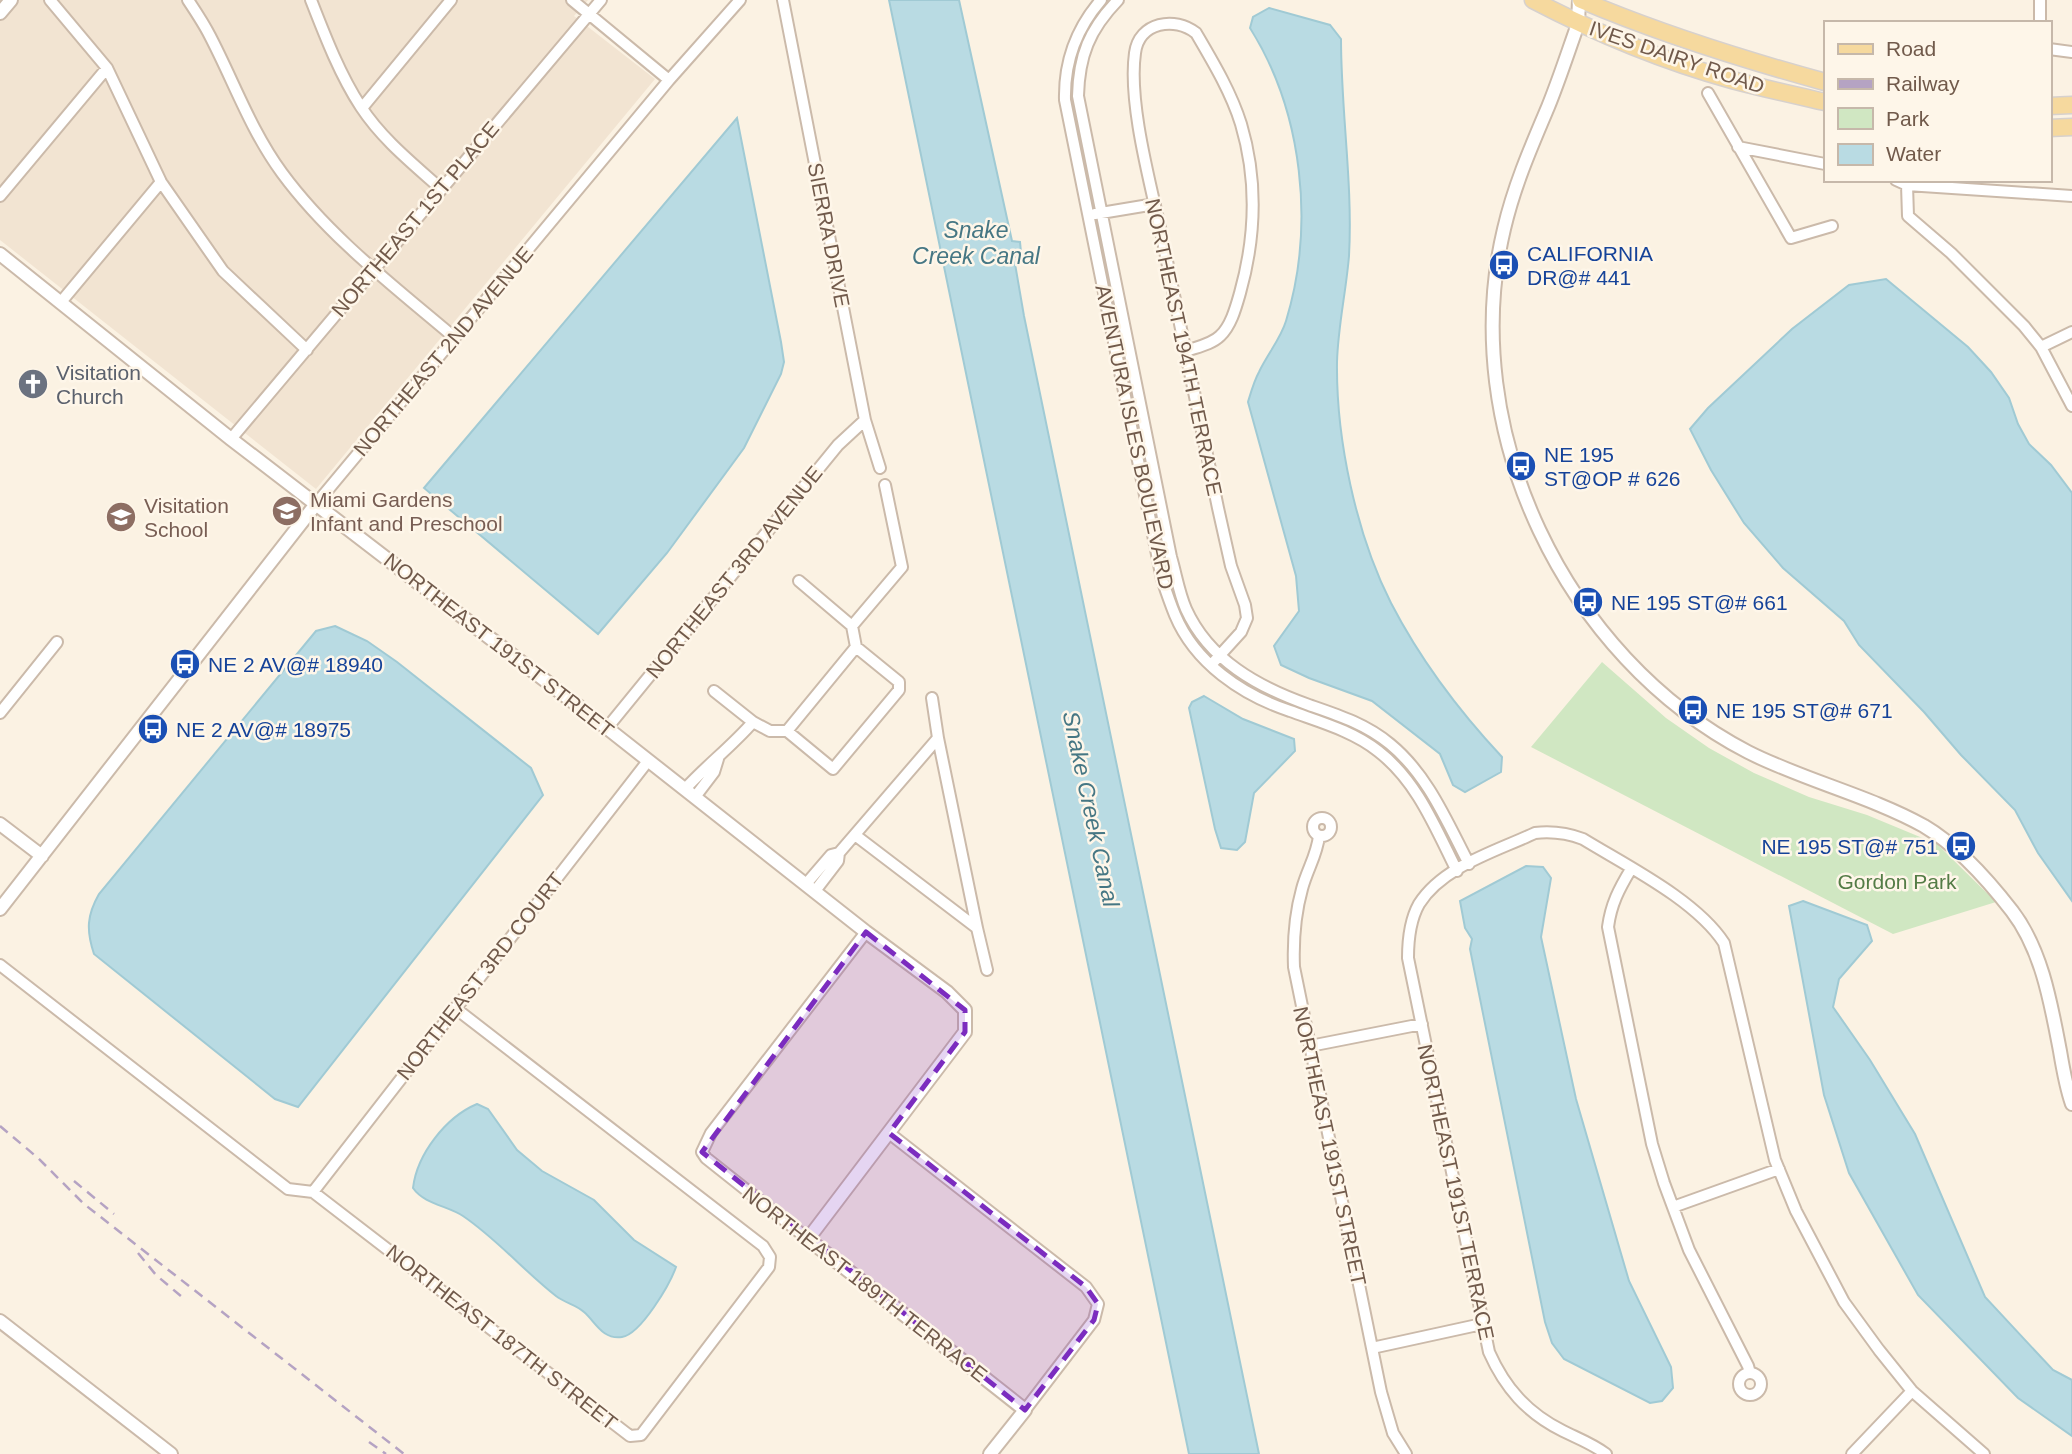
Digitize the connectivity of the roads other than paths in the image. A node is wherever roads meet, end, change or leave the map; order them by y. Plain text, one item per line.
1 (11, 0) edge
2 (50, 0) edge
3 (188, 0) edge
4 (311, 0) edge
5 (451, 0) edge
6 (572, 0) edge
7 (601, 0) edge
8 (740, 0) edge
9 (783, 0) edge
10 (1101, 0) edge
11 (1118, 0) edge
12 (1533, 0) edge
13 (1580, 0) edge
14 (2040, 0) edge
15 (0, 13) edge
16 (589, 13) junction
17 (2040, 21) edge
18 (1578, 24) junction
19 (107, 68) junction
20 (669, 80) junction
21 (1824, 82) edge
22 (1709, 93) dead end
23 (1824, 102) edge
24 (2072, 105) edge
25 (2051, 106) edge
26 (362, 108) junction
27 (2072, 127) edge
28 (2051, 128) edge
29 (1738, 147) junction
30 (1824, 164) edge
31 (161, 182) junction
32 (1900, 182) edge
33 (1907, 185) junction
34 (440, 188) junction
35 (0, 196) edge
36 (2072, 196) edge
37 (1155, 204) junction
38 (1100, 214) junction
39 (1088, 216) junction
40 (1832, 226) dead end
41 (0, 254) edge
42 (373, 268) junction
43 (61, 302) junction
44 (2072, 332) edge
45 (455, 338) junction
46 (2041, 347) junction
47 (307, 350) junction
48 (1186, 351) junction
49 (2072, 406) edge
50 (865, 420) junction
51 (231, 439) junction
52 (880, 468) dead end
53 (885, 485) dead end
54 (316, 504) junction
55 (799, 581) dead end
56 (852, 626) junction
57 (57, 642) dead end
58 (856, 647) junction
59 (1220, 655) junction
60 (1211, 665) junction
61 (714, 691) dead end
62 (932, 698) dead end
63 (0, 712) edge
64 (753, 722) junction
65 (607, 728) junction
66 (786, 732) junction
67 (938, 738) junction
68 (648, 761) junction
69 (690, 793) junction
70 (0, 824) edge
71 (855, 835) junction
72 (1319, 836) dead end
73 (41, 856) junction
74 (1469, 864) junction
75 (1631, 869) junction
76 (1457, 871) junction
77 (810, 888) junction
78 (0, 909) edge
79 (977, 928) junction
80 (866, 932) junction
81 (0, 965) edge
82 (987, 970) dead end
83 (455, 1008) junction
84 (1422, 1024) junction
85 (1310, 1046) junction
86 (2072, 1104) edge
87 (889, 1133) junction
88 (1779, 1169) junction
89 (313, 1192) junction
90 (1673, 1207) junction
91 (808, 1239) junction
92 (0, 1321) edge
93 (1482, 1324) junction
94 (1372, 1348) junction
95 (1750, 1373) dead end
96 (1912, 1391) junction
97 (1025, 1410) junction
98 (171, 1454) edge
99 (990, 1454) edge
100 (1406, 1454) edge
101 (1606, 1454) edge
102 (1852, 1454) edge
103 (1984, 1454) edge

1 - 15 street
2 - 19 street
3 - 42 street
4 - 26 street
5 - 26 street
6 - 16 street
7 - 16 street, NORTHEAST 1ST PLACE
8 - 20 street, NORTHEAST 2ND AVENUE
9 - 50 street, SIERRA DRIVE
10 - 39 street, AVENTURA ISLES BOULEVARD
11 - 38 street, AVENTURA ISLES BOULEVARD
12 - 18 main road, IVES DAIRY ROAD
13 - 18 street
13 - 21 main road, IVES DAIRY ROAD
14 - 17 street
16 - 20 street
16 - 34 street, NORTHEAST 1ST PLACE
18 - 23 main road, IVES DAIRY ROAD
18 - 86 street
19 - 31 street
19 - 35 street
20 - 45 street, NORTHEAST 2ND AVENUE
22 - 29 street
24 - 25 main road
26 - 34 street
27 - 28 main road
29 - 30 street
29 - 40 street
31 - 43 street
31 - 47 street
32 - 33 street
33 - 36 street
33 - 46 street
34 - 42 street, NORTHEAST 1ST PLACE
37 - 38 street
37 - 48 street, NORTHEAST 194TH TERRACE
37 - 48 street, NORTHEAST 194TH TERRACE
38 - 39 street
38 - 59 street, AVENTURA ISLES BOULEVARD
39 - 60 street, AVENTURA ISLES BOULEVARD
41 - 43 street, NORTHEAST 191ST STREET
42 - 45 street
42 - 47 street, NORTHEAST 1ST PLACE
43 - 51 street, NORTHEAST 191ST STREET
44 - 46 street
45 - 54 street, NORTHEAST 2ND AVENUE
46 - 49 street
47 - 51 street, NORTHEAST 1ST PLACE
48 - 59 street, NORTHEAST 194TH TERRACE
50 - 52 street, SIERRA DRIVE
50 - 65 street, NORTHEAST 3RD AVENUE
51 - 54 street, NORTHEAST 191ST STREET
53 - 56 street
54 - 65 street, NORTHEAST 191ST STREET
54 - 73 street, NORTHEAST 2ND AVENUE
55 - 56 street
56 - 58 street
57 - 63 street
58 - 66 street
58 - 66 street
59 - 60 street, NORTHEAST 194TH TERRACE
59 - 74 street, AVENTURA ISLES BOULEVARD
60 - 76 street, AVENTURA ISLES BOULEVARD
61 - 64 street
62 - 67 street
64 - 66 street
64 - 69 street
65 - 68 street, NORTHEAST 191ST STREET
67 - 71 street
67 - 79 street
68 - 69 street, NORTHEAST 191ST STREET
68 - 83 street, NORTHEAST 3RD COURT
69 - 77 street, NORTHEAST 191ST STREET
70 - 73 street
71 - 77 street
71 - 79 street
72 - 85 street, NORTHEAST 191ST STREET
73 - 78 street, NORTHEAST 2ND AVENUE
74 - 75 street, NORTHEAST 191ST TERRACE
74 - 76 street, NORTHEAST 191ST TERRACE
75 - 88 street, NORTHEAST 191ST TERRACE
75 - 90 street
76 - 84 street, NORTHEAST 191ST TERRACE
77 - 80 street, NORTHEAST 191ST STREET
79 - 82 street
80 - 87 street, NORTHEAST 191ST STREET
80 - 91 street, NORTHEAST 189TH TERRACE
81 - 89 street, NORTHEAST 187TH STREET
83 - 89 street, NORTHEAST 3RD COURT
83 - 89 street, NORTHEAST 187TH STREET
84 - 85 street
84 - 93 street, NORTHEAST 191ST TERRACE
85 - 94 street, NORTHEAST 191ST STREET
87 - 91 street
87 - 97 street
88 - 90 street
88 - 96 street
90 - 95 street
91 - 97 street, NORTHEAST 189TH TERRACE
92 - 98 street
93 - 94 street
93 - 101 street, NORTHEAST 191ST TERRACE
94 - 100 street, NORTHEAST 191ST STREET
96 - 102 street
96 - 103 street
97 - 99 street

